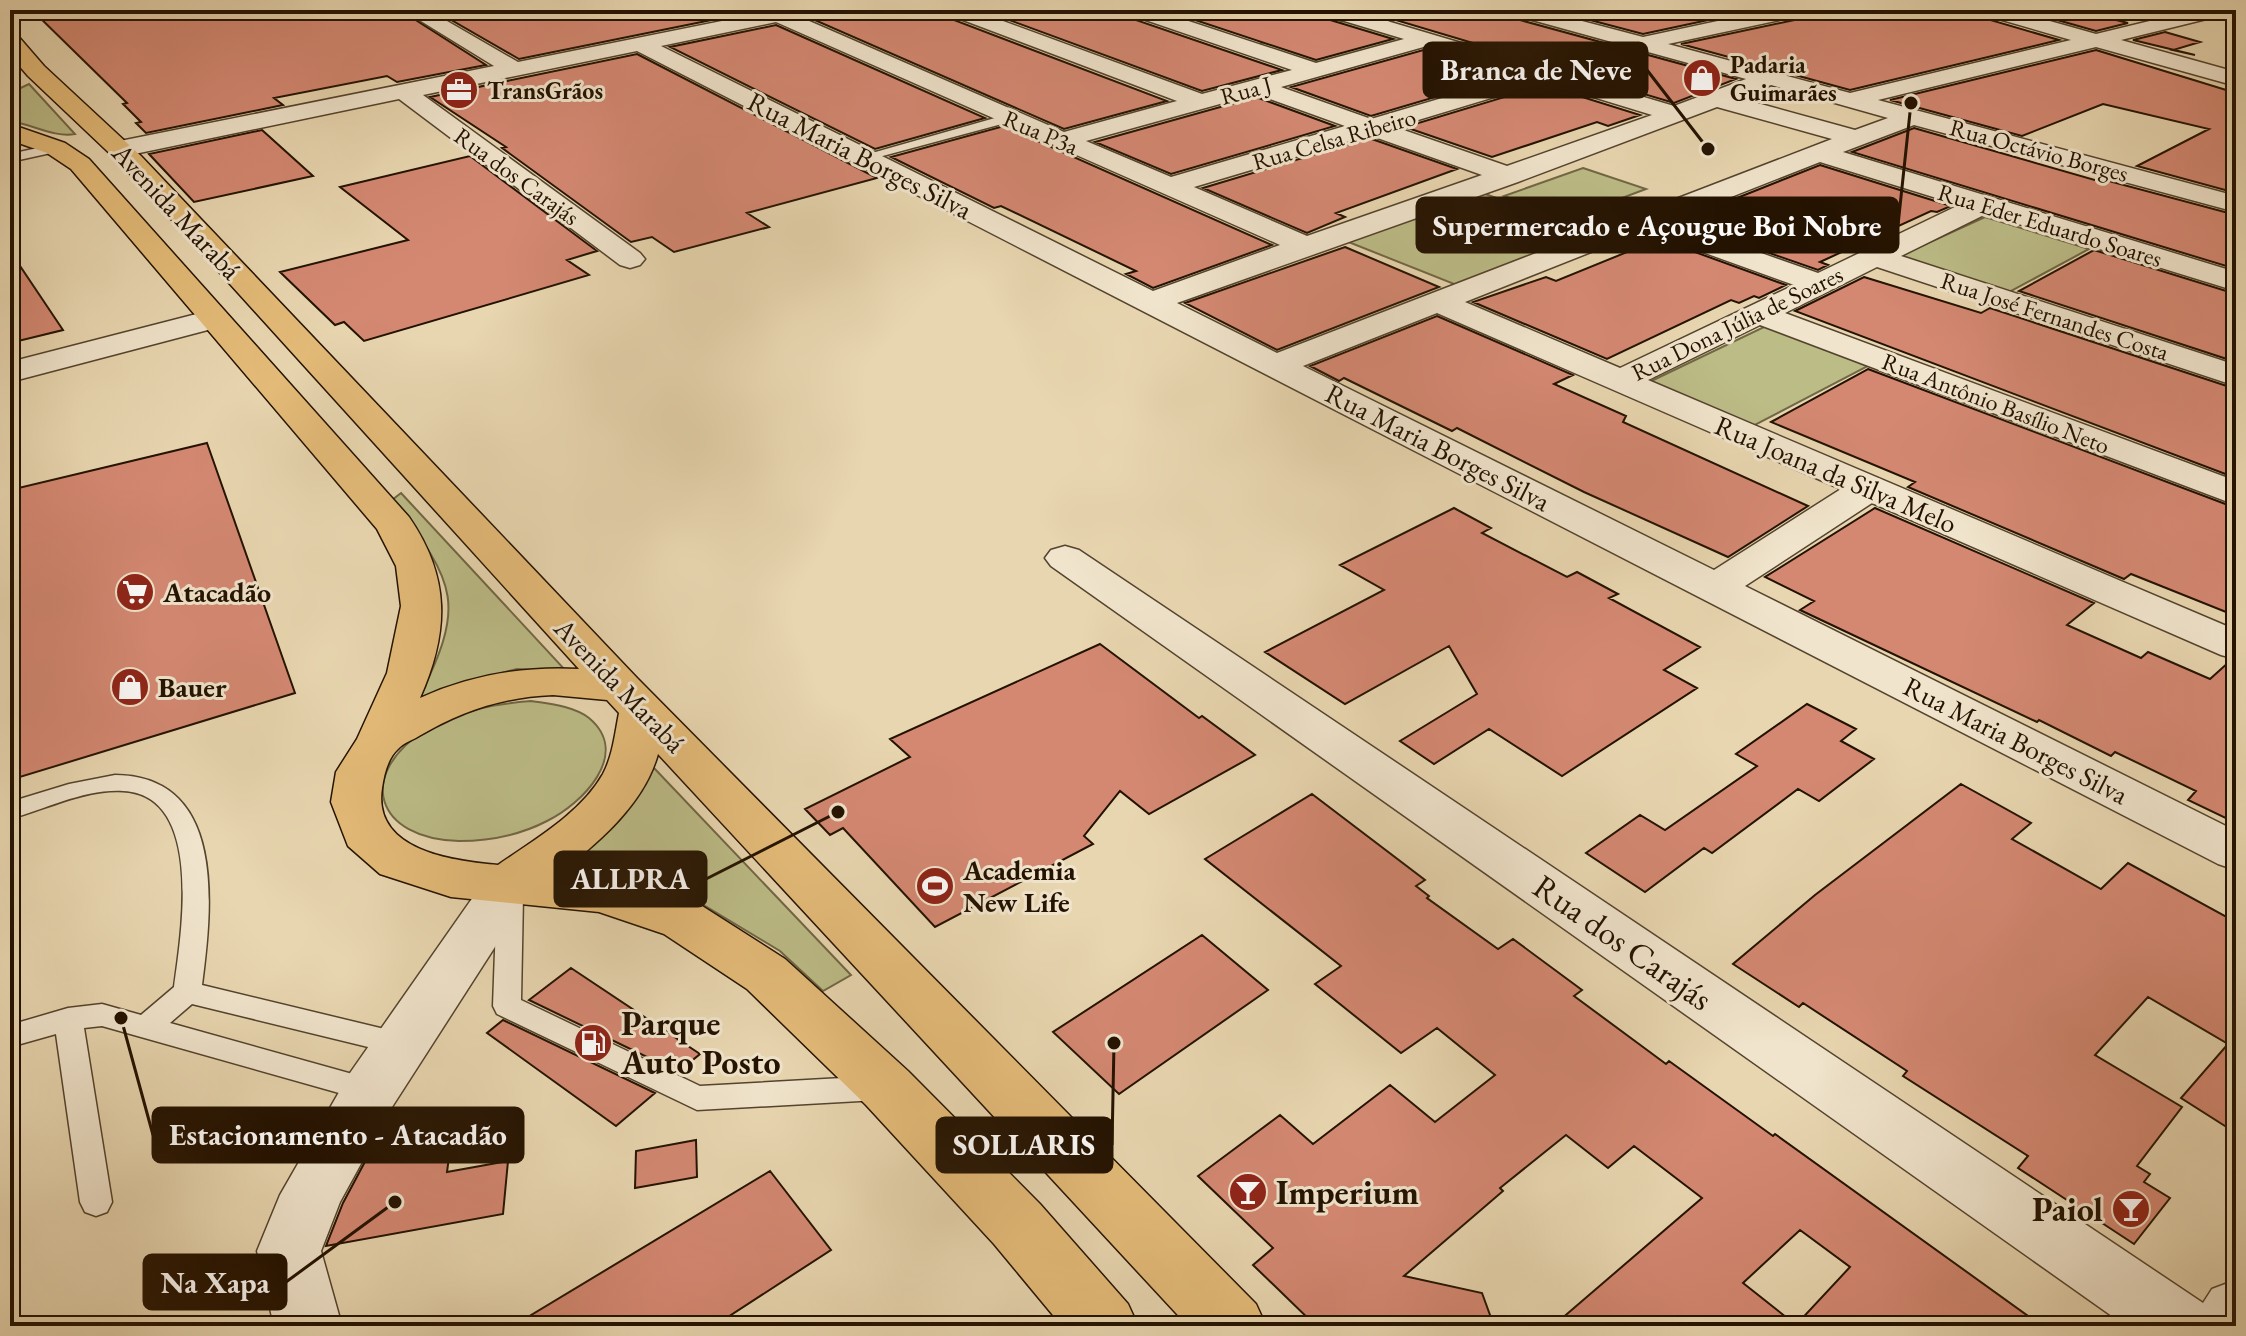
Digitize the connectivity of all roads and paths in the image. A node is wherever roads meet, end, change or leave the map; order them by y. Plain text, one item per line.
1 (806, 10) edge
2 (954, 10) edge
3 (1135, 10) edge
4 (1328, 10) edge
5 (1422, 10) edge
6 (1517, 10) edge
7 (1798, 10) edge
8 (1988, 10) edge
9 (2220, 10) edge
10 (458, 13) dead end
11 (421, 14) edge
12 (779, 16) junction
13 (1373, 23) junction
14 (1430, 39) junction
15 (2095, 40) junction
16 (639, 43) junction
17 (1641, 43) junction
18 (21, 64) edge
19 (514, 69) junction
20 (1317, 71) junction
21 (1546, 74) junction
22 (1772, 77) junction
23 (2236, 79) edge
24 (1259, 87) junction
25 (404, 92) junction
26 (1716, 99) junction
27 (1852, 99) junction
28 (1201, 102) junction
29 (1675, 114) junction
30 (1914, 116) junction
31 (1009, 118) junction
32 (1375, 127) junction
33 (10, 131) edge
34 (1855, 138) junction
35 (1062, 140) junction
36 (56, 148) junction
37 (120, 149) junction
38 (1818, 153) junction
39 (864, 157) junction
40 (10, 158) edge
41 (1509, 176) junction
42 (1167, 187) junction
43 (1984, 204) junction
44 (2236, 204) edge
45 (1640, 220) junction
46 (1303, 245) junction
47 (1873, 256) junction
48 (630, 259) dead end
49 (2233, 278) edge
50 (1817, 283) junction
51 (1436, 301) junction
52 (1150, 302) junction
53 (1757, 313) junction
54 (212, 319) junction
55 (1278, 364) junction
56 (10, 372) edge
57 (2236, 376) edge
58 (1620, 381) junction
59 (1869, 488) junction
60 (2236, 494) edge
61 (1065, 558) dead end
62 (1714, 588) junction
63 (2236, 646) edge
64 (632, 699) junction
65 (380, 739) junction
66 (10, 811) edge
67 (2236, 852) edge
68 (510, 883) junction
69 (187, 992) junction
70 (68, 1019) junction
71 (148, 1025) junction
72 (10, 1036) edge
73 (386, 1067) junction
74 (887, 1088) junction
75 (96, 1202) dead end
76 (2236, 1311) edge
77 (308, 1326) edge
78 (1104, 1326) edge
79 (1232, 1326) edge
80 (2181, 1326) edge
81 (2226, 1326) edge

1 - 12 street
2 - 28 street
3 - 20 street
4 - 13 street
5 - 13 lane
6 - 17 street, Rua Octávio Borges
7 - 17 street
8 - 15 street
9 - 15 street
10 - 11 street
11 - 19 street
12 - 16 street
12 - 31 street, Rua P3a
13 - 14 street
14 - 20 street, Rua J
14 - 21 street
15 - 23 street
15 - 27 street
16 - 19 street
16 - 39 street, Rua Maria Borges Silva
17 - 22 street, Rua Octávio Borges
18 - 37 main road, Avenida Marabá
19 - 25 street
20 - 24 street, Rua J
21 - 29 street
21 - 32 street, Rua Celsa Ribeiro
22 - 26 street
22 - 27 street, Rua Octávio Borges
24 - 28 street, Rua J
24 - 32 street
25 - 37 street
25 - 48 street, Rua dos Carajás
26 - 29 street
26 - 34 street
27 - 30 street, Rua Octávio Borges
28 - 35 street, Rua J
29 - 41 street
30 - 34 street
30 - 44 street, Rua Octávio Borges
31 - 35 street, Rua P3a
31 - 39 lane
32 - 41 street
32 - 42 street, Rua Celsa Ribeiro
33 - 36 main road, Avenida Marabá
34 - 38 street
35 - 42 street, Rua P3a
36 - 40 lane
36 - 54 main road, Avenida Marabá
37 - 64 main road, Avenida Marabá
38 - 43 street, Rua Eder Eduardo Soares
38 - 45 street
39 - 52 street, Rua Maria Borges Silva
41 - 46 street
42 - 46 street, Rua P3a
43 - 47 street, Rua Dona Júlia de Soares
43 - 49 street, Rua Eder Eduardo Soares
45 - 50 street
45 - 51 street
46 - 52 street
47 - 50 street, Rua Dona Júlia de Soares
47 - 57 street, Rua José Fernandes Costa
50 - 53 street, Rua Dona Júlia de Soares
51 - 55 street
51 - 58 street, Rua Joana da Silva Melo
52 - 55 street, Rua Maria Borges Silva
53 - 58 street, Rua Dona Júlia de Soares
53 - 60 street, Rua Antônio Basílio Neto
54 - 56 street
54 - 65 main road, Avenida Marabá
55 - 62 street, Rua Maria Borges Silva
58 - 59 street, Rua Joana da Silva Melo
59 - 62 street
59 - 63 street, Rua Joana da Silva Melo
61 - 80 street, Rua dos Carajás
62 - 67 street, Rua Maria Borges Silva
64 - 65 main road
64 - 68 main road
64 - 79 main road, Avenida Marabá
65 - 68 main road, Avenida Marabá
66 - 69 lane
68 - 73 street
68 - 74 main road, Avenida Marabá
68 - 74 lane
69 - 71 lane
69 - 73 lane
70 - 71 lane
70 - 72 lane
70 - 75 lane
71 - 73 lane
73 - 77 street
74 - 78 main road, Avenida Marabá
76 - 81 street

